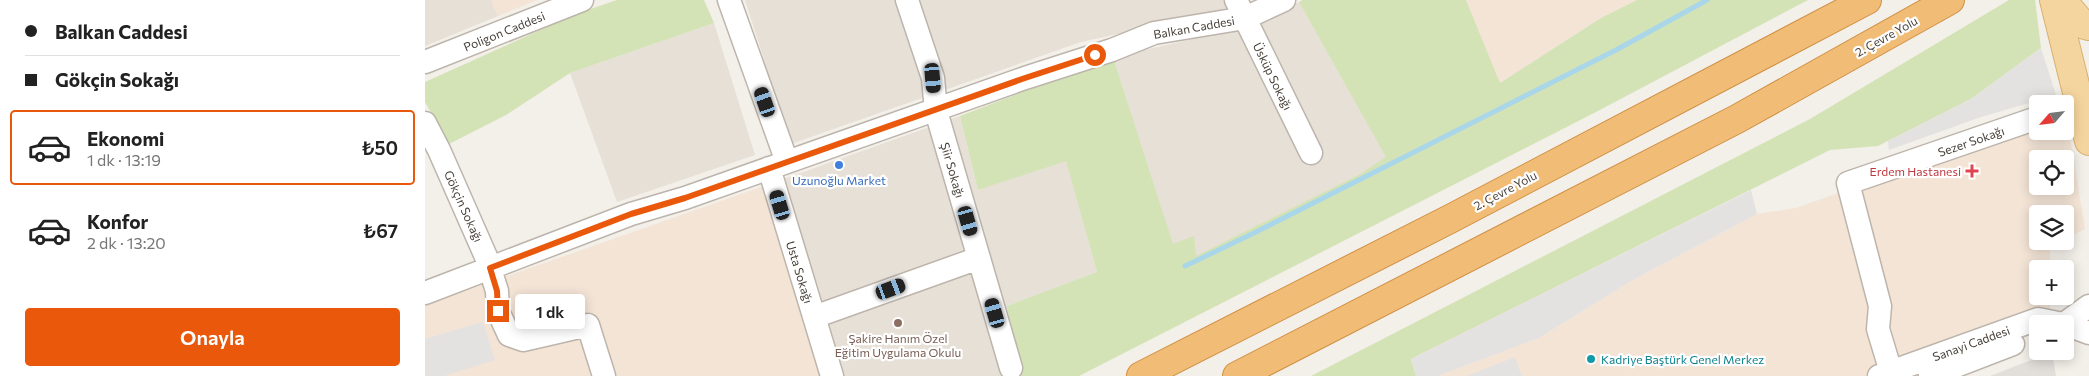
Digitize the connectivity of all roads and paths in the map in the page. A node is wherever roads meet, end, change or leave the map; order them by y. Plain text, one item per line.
1 (582, 0) edge
2 (729, 0) edge
3 (907, 0) edge
4 (1284, 0) edge
5 (1867, 0) edge
6 (1951, 0) edge
7 (2054, 0) edge
8 (2061, 0) edge
9 (1240, 9) edge
10 (2089, 26) edge
11 (425, 62) edge
12 (2089, 68) edge
13 (2071, 95) edge
14 (2074, 104) edge
15 (2074, 109) edge
16 (936, 111) junction
17 (2029, 121) edge
18 (425, 123) edge
19 (2089, 141) edge
20 (1311, 153) dead end
21 (778, 165) junction
22 (979, 258) junction
23 (490, 268) junction
24 (425, 293) edge
25 (2089, 306) edge
26 (814, 317) junction
27 (2074, 317) edge
28 (2029, 322) edge
29 (2074, 328) edge
30 (2089, 333) edge
31 (2029, 337) edge
32 (1011, 368) dead end
33 (1885, 374) edge
34 (604, 376) edge
35 (832, 376) edge
36 (1141, 376) edge
37 (1237, 376) edge
38 (1930, 376) edge

1 - 11 street, Poligon Caddesi
2 - 21 street, Usta Sokağı
3 - 16 street, Şiir Sokağı
4 - 9 street, Balkan Caddesi
5 - 36 highway, 2. Çevre Yolu
6 - 37 highway, 2. Çevre Yolu
7 - 13 main road
8 - 10 main road
9 - 16 street, Balkan Caddesi
9 - 20 street, Üsküp Sokağı
12 - 14 main road
15 - 19 main road
16 - 21 street, Balkan Caddesi
16 - 22 street, Şiir Sokağı
17 - 33 street, Sezer Sokağı
18 - 23 street, Gökçin Sokağı
21 - 23 street, Balkan Caddesi
21 - 26 street, Usta Sokağı
22 - 26 street
22 - 32 street, Şiir Sokağı
23 - 24 street, Balkan Caddesi
23 - 34 street, Gökçin Sokağı
25 - 27 street
26 - 35 street, Usta Sokağı
28 - 33 street, Sanayi Caddesi
29 - 30 street, Sanayi Caddesi
31 - 38 street, Sanayi Caddesi

